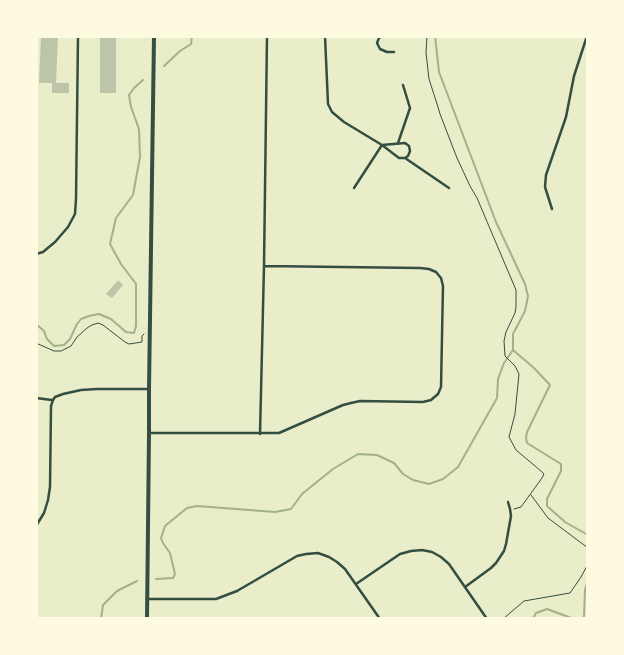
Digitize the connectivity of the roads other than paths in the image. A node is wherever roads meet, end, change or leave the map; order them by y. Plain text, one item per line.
1 (78, 36) edge
2 (154, 36) edge
3 (267, 36) edge
4 (325, 36) edge
5 (381, 36) edge
6 (587, 36) edge
7 (394, 52) dead end
8 (403, 85) dead end
9 (398, 143) junction
10 (382, 145) junction
11 (405, 158) junction
12 (354, 188) dead end
13 (449, 188) dead end
14 (552, 209) dead end
15 (36, 254) edge
16 (264, 266) junction
17 (149, 389) junction
18 (36, 398) edge
19 (53, 400) junction
20 (150, 433) junction
21 (260, 434) junction
22 (508, 502) dead end
23 (36, 526) edge
24 (356, 584) junction
25 (465, 587) junction
26 (147, 599) junction
27 (146, 619) edge
28 (380, 619) edge
29 (487, 619) edge

1 - 15 street
2 - 17 main road
3 - 16 street
4 - 10 street
5 - 7 street
6 - 14 street
8 - 9 street
9 - 10 street
9 - 11 street
10 - 11 street
10 - 12 street
11 - 13 street
16 - 21 street
16 - 21 street
17 - 19 street
17 - 20 main road
18 - 19 street
19 - 23 street
20 - 21 street
20 - 26 main road
22 - 25 street
24 - 25 street
24 - 26 street
24 - 28 street
25 - 29 street
26 - 27 main road

